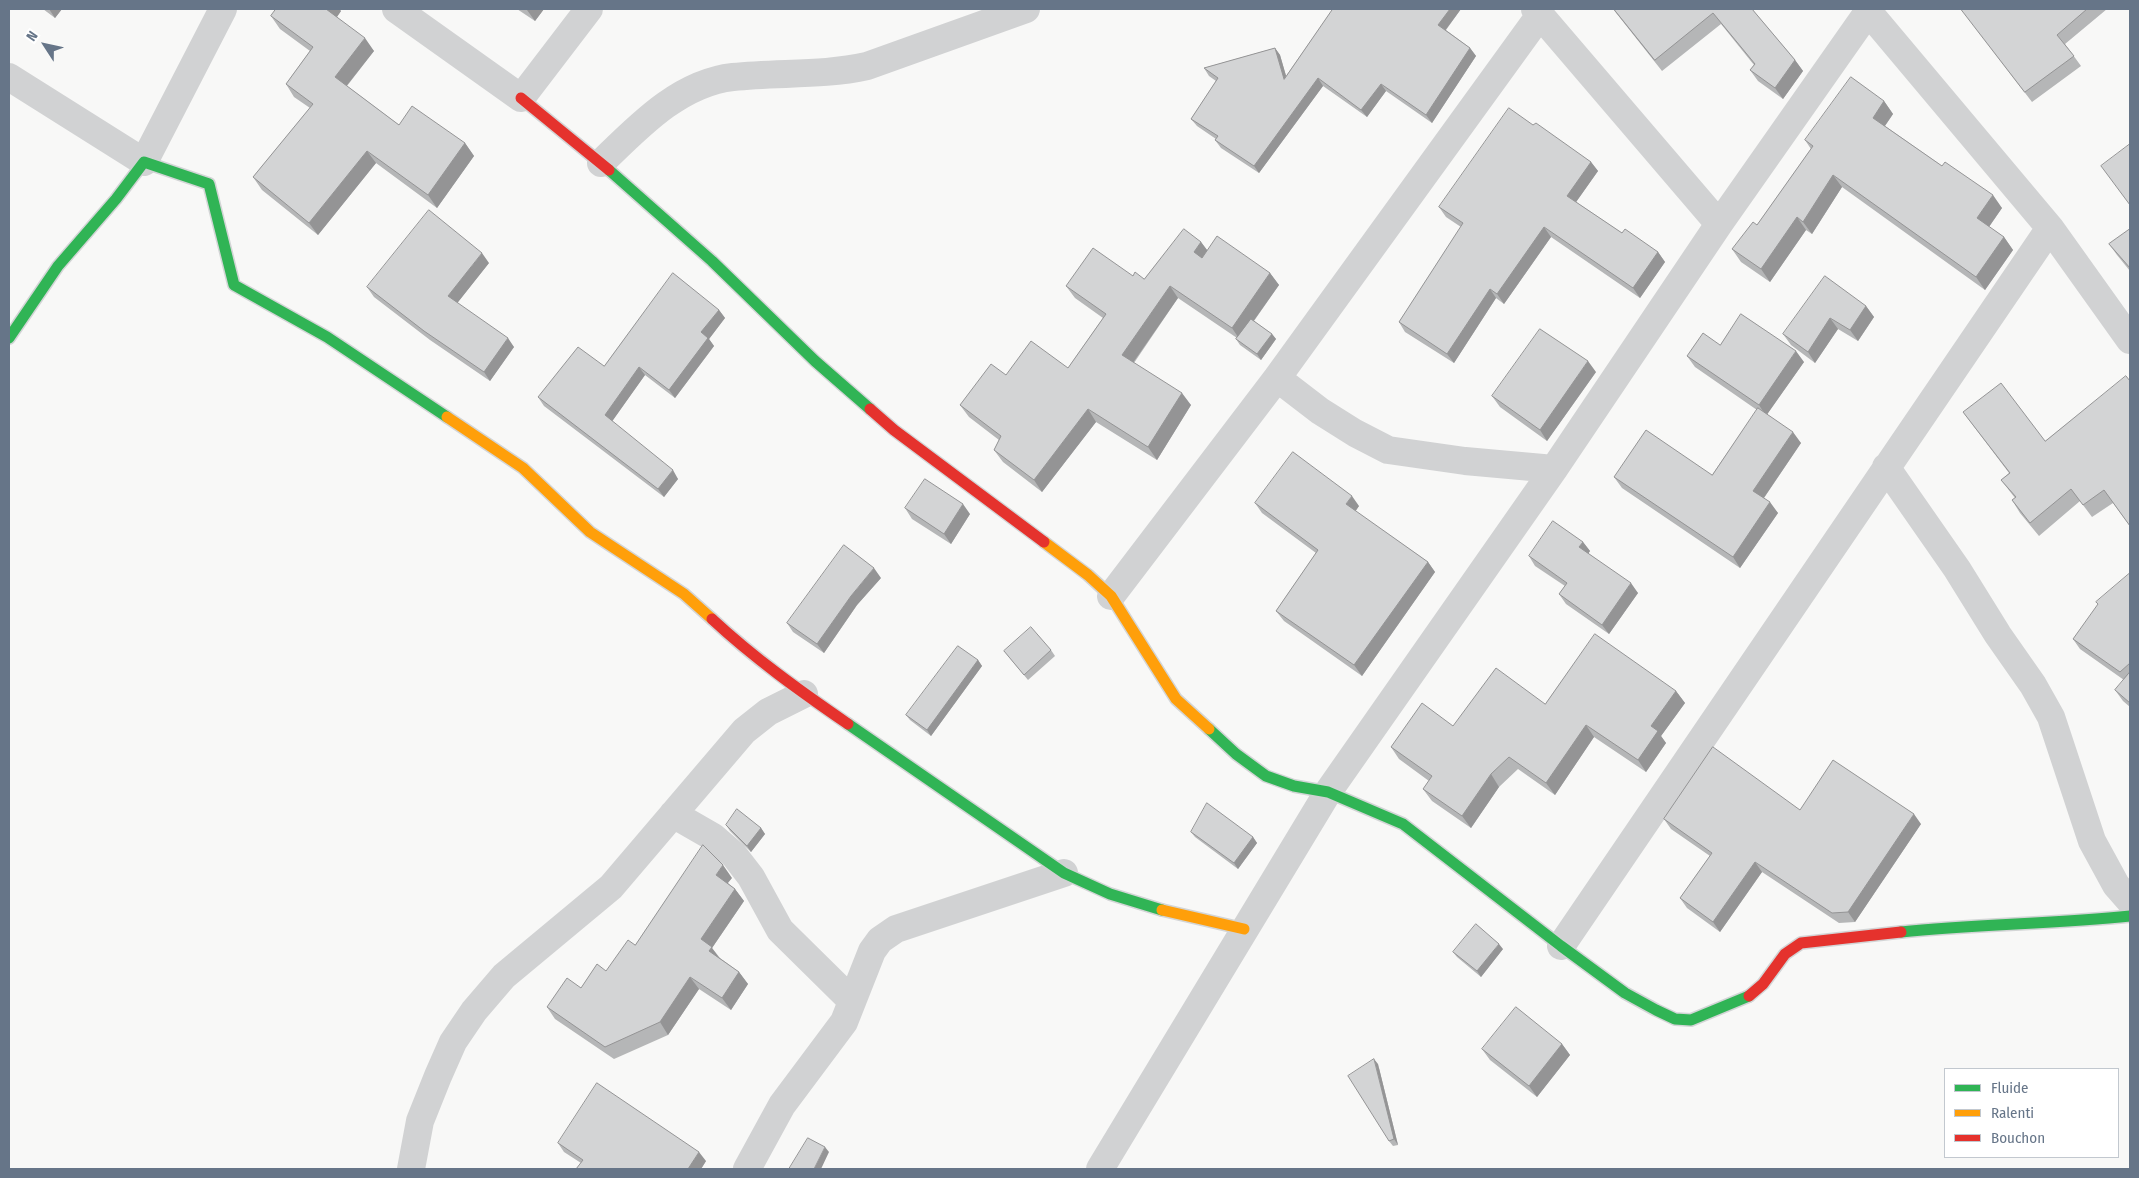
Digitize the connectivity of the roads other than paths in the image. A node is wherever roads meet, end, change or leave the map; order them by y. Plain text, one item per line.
1 (223, 9) edge
2 (396, 9) edge
3 (589, 9) edge
4 (1026, 9) edge
5 (1868, 10) edge
6 (1537, 12) edge
7 (9, 77) edge
8 (521, 98) junction
9 (144, 162) junction
10 (601, 163) junction
11 (1720, 224) junction
12 (2050, 228) junction
13 (10, 335) edge
14 (2130, 340) edge
15 (1276, 378) junction
16 (1886, 467) junction
17 (1554, 469) junction
18 (1111, 596) junction
19 (804, 694) junction
20 (1328, 792) junction
21 (673, 814) junction
22 (1064, 873) junction
23 (2130, 901) edge
24 (2130, 916) edge
25 (1244, 929) junction
26 (1561, 946) junction
27 (852, 1001) junction
28 (410, 1169) edge
29 (746, 1169) edge
30 (1100, 1169) edge

1 - 9 street
2 - 8 street
3 - 8 street
4 - 10 street
5 - 11 street
5 - 12 street
6 - 11 street
6 - 15 street
7 - 9 street
8 - 10 street
9 - 13 street
9 - 19 street
10 - 18 street
11 - 17 street
12 - 14 street
12 - 16 street
15 - 17 street
15 - 18 street
16 - 23 street
16 - 26 street
17 - 20 street
18 - 20 street
19 - 21 street
19 - 22 street
20 - 25 street
20 - 26 street
21 - 27 street
21 - 28 street
22 - 25 street
22 - 27 street
24 - 26 street
25 - 30 street
27 - 29 street

